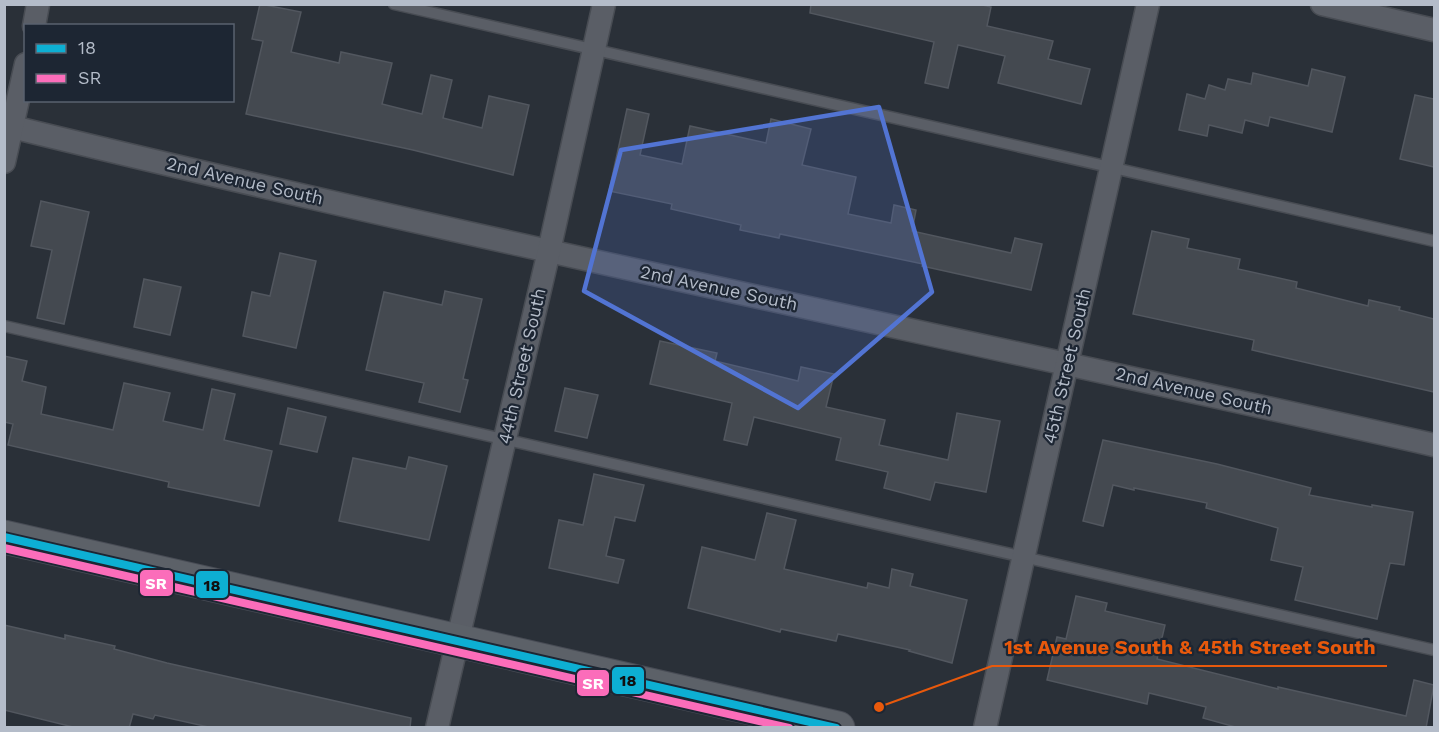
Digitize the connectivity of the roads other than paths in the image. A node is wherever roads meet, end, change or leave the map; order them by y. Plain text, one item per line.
1 (38, 4) edge
2 (394, 4) edge
3 (604, 4) edge
4 (1148, 4) edge
5 (1322, 4) edge
6 (34, 24) edge
7 (1434, 30) edge
8 (594, 50) junction
9 (24, 71) edge
10 (8, 126) edge
11 (4, 162) edge
12 (1111, 168) junction
13 (1434, 241) edge
14 (549, 251) junction
15 (4, 326) edge
16 (1068, 363) junction
17 (505, 439) junction
18 (1434, 445) edge
19 (4, 537) edge
20 (1024, 556) junction
21 (457, 640) junction
22 (1434, 650) edge
23 (437, 728) edge
24 (838, 728) edge
25 (985, 728) edge

1 - 6 street
2 - 8 lane
3 - 8 street, 44th Street South
4 - 12 street, 45th Street South
5 - 7 street
8 - 12 lane
8 - 14 street, 44th Street South
9 - 10 street
10 - 11 street
10 - 14 street, 2nd Avenue South
12 - 13 lane
12 - 16 street, 45th Street South
14 - 16 street, 2nd Avenue South
14 - 17 street, 44th Street South
15 - 17 lane
16 - 18 street, 2nd Avenue South
16 - 20 street, 45th Street South
17 - 20 lane
17 - 21 street, 44th Street South
19 - 21 main road
20 - 22 lane
20 - 25 street, 45th Street South
21 - 23 street, 44th Street South
21 - 24 main road

